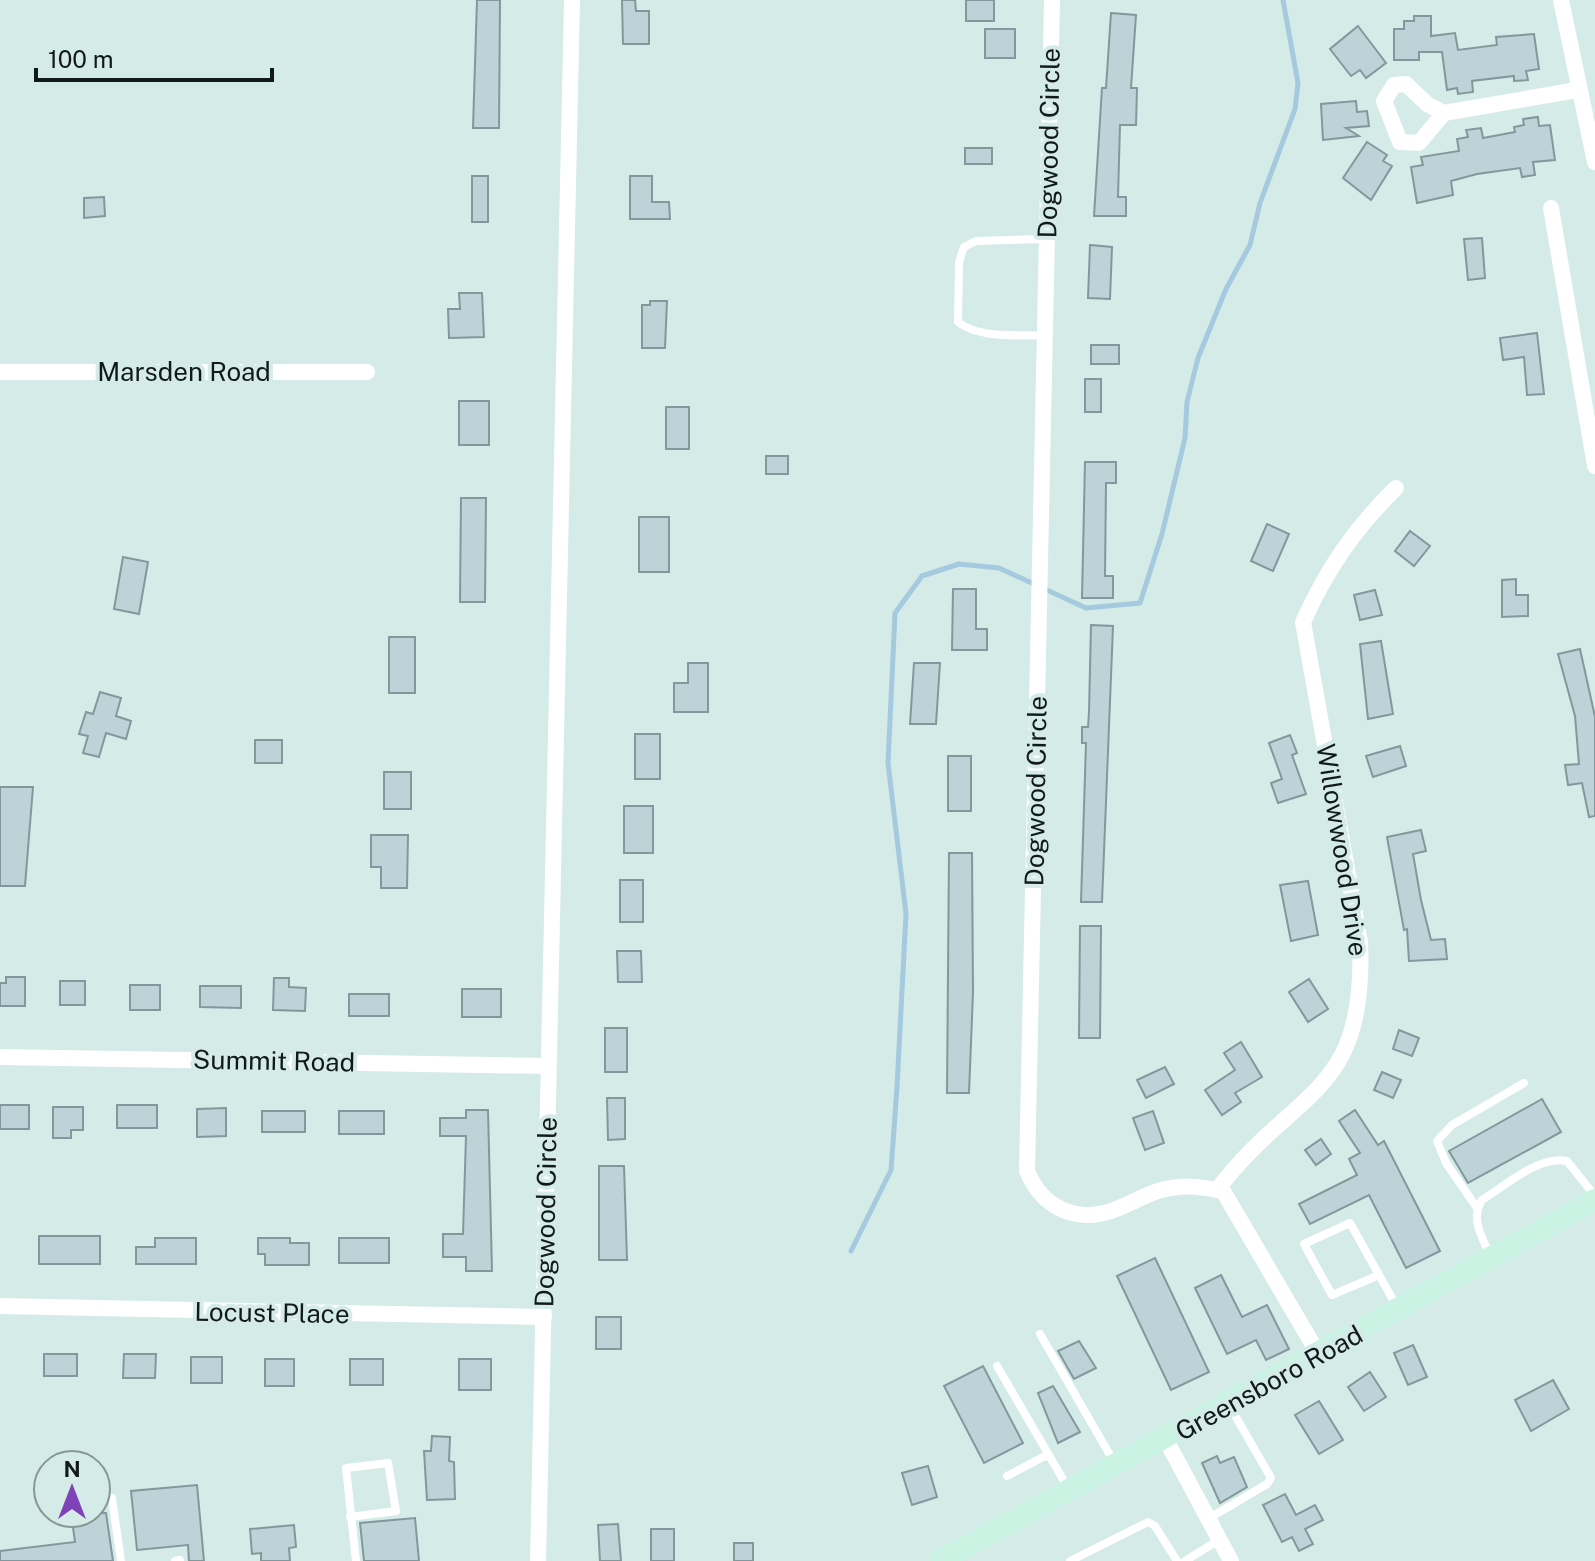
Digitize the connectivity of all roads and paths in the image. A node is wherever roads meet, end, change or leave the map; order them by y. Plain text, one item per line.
1 (572, 0) edge
2 (1052, 0) edge
3 (1561, 0) edge
4 (1577, 90) junction
5 (1444, 113) dead end
6 (1595, 162) edge
7 (1551, 208) dead end
8 (1047, 238) junction
9 (1045, 336) junction
10 (0, 372) edge
11 (367, 372) dead end
12 (1595, 466) edge
13 (1396, 488) dead end
14 (0, 1057) edge
15 (548, 1066) junction
16 (1524, 1083) dead end
17 (1217, 1190) junction
18 (1595, 1198) edge
19 (1477, 1208) junction
20 (1492, 1260) junction
21 (1379, 1275) junction
22 (0, 1306) edge
23 (1399, 1311) junction
24 (544, 1317) junction
25 (1040, 1334) dead end
26 (1319, 1355) junction
27 (997, 1366) dead end
28 (1229, 1405) junction
29 (1166, 1440) junction
30 (1050, 1457) junction
31 (1117, 1467) junction
32 (1007, 1476) dead end
33 (1071, 1492) junction
34 (112, 1498) dead end
35 (350, 1517) junction
36 (1207, 1520) junction
37 (1219, 1540) junction
38 (970, 1555) edge
39 (121, 1561) edge
40 (356, 1561) edge
41 (538, 1561) edge
42 (940, 1561) edge
43 (1070, 1561) edge
44 (1177, 1561) edge
45 (1185, 1561) edge
46 (1231, 1561) edge

1 - 15 street, Dogwood Circle
2 - 8 street, Dogwood Circle
3 - 4 street
4 - 5 street
4 - 6 street
7 - 12 street
8 - 9 street, Dogwood Circle
8 - 9 lane
9 - 17 street, Dogwood Circle
10 - 11 street, Marsden Road
13 - 17 street, Willowwood Drive
14 - 15 street, Summit Road
15 - 24 street, Dogwood Circle
16 - 19 lane
17 - 26 street
18 - 19 lane
18 - 20 main road, Greensboro Road
19 - 20 lane
20 - 23 main road, Greensboro Road
21 - 21 lane
21 - 23 lane
22 - 24 street, Locust Place
23 - 26 main road, Greensboro Road
24 - 41 street, Dogwood Circle
25 - 31 lane
26 - 28 main road, Greensboro Road
27 - 30 lane
28 - 29 main road, Greensboro Road
28 - 36 lane
29 - 31 main road, Greensboro Road
29 - 36 street
30 - 32 lane
30 - 33 lane
31 - 33 main road, Greensboro Road
33 - 38 main road, Greensboro Road
34 - 39 lane
35 - 35 lane
35 - 40 lane
36 - 37 street
37 - 45 lane
37 - 46 street
38 - 42 main road, Greensboro Road
43 - 44 lane

